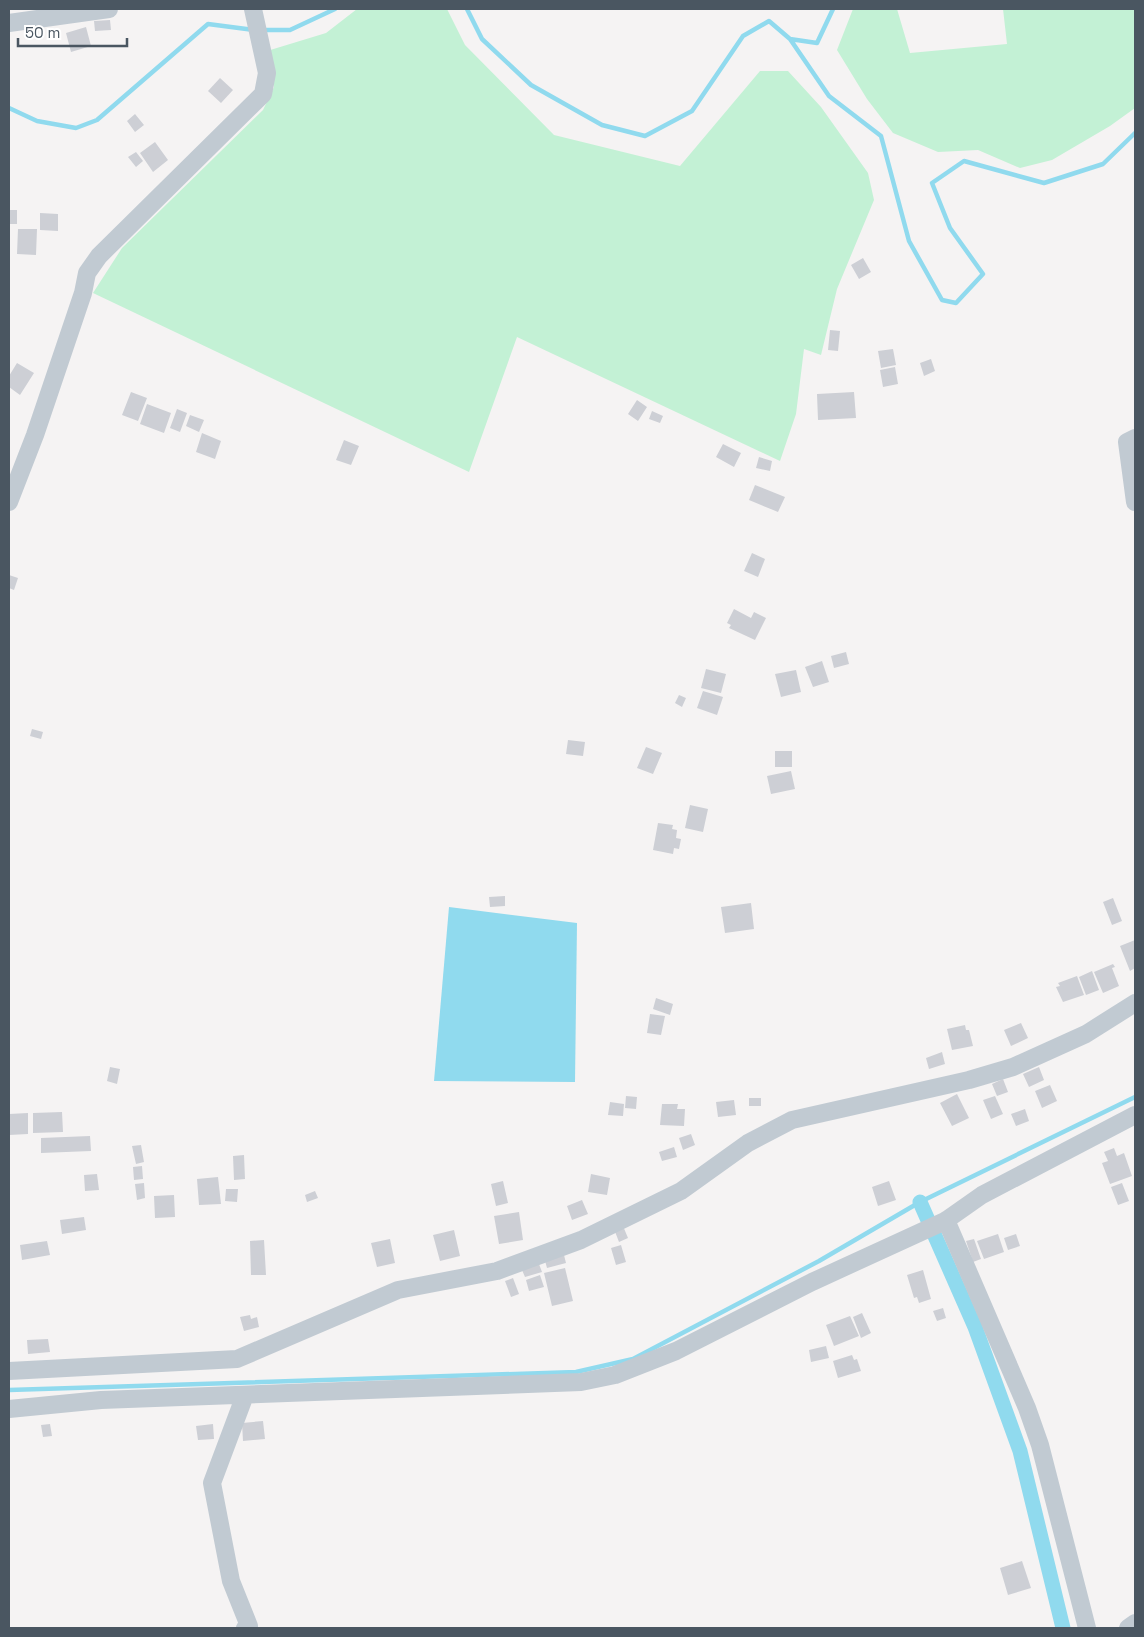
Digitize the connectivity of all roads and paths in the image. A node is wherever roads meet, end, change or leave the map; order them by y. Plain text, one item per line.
1 (110, 9) edge
2 (253, 10) edge
3 (9, 23) edge
4 (1135, 438) edge
5 (9, 502) edge
6 (1135, 502) edge
7 (1135, 1003) edge
8 (1135, 1115) edge
9 (946, 1220) junction
10 (9, 1371) edge
11 (245, 1395) junction
12 (9, 1408) edge
13 (1135, 1623) edge
14 (245, 1628) edge
15 (1088, 1628) edge
16 (1128, 1628) edge

1 - 3 street
2 - 5 street
4 - 6 street
7 - 10 street
8 - 9 street
9 - 11 street
9 - 15 street
11 - 12 street
11 - 14 street
13 - 16 street

